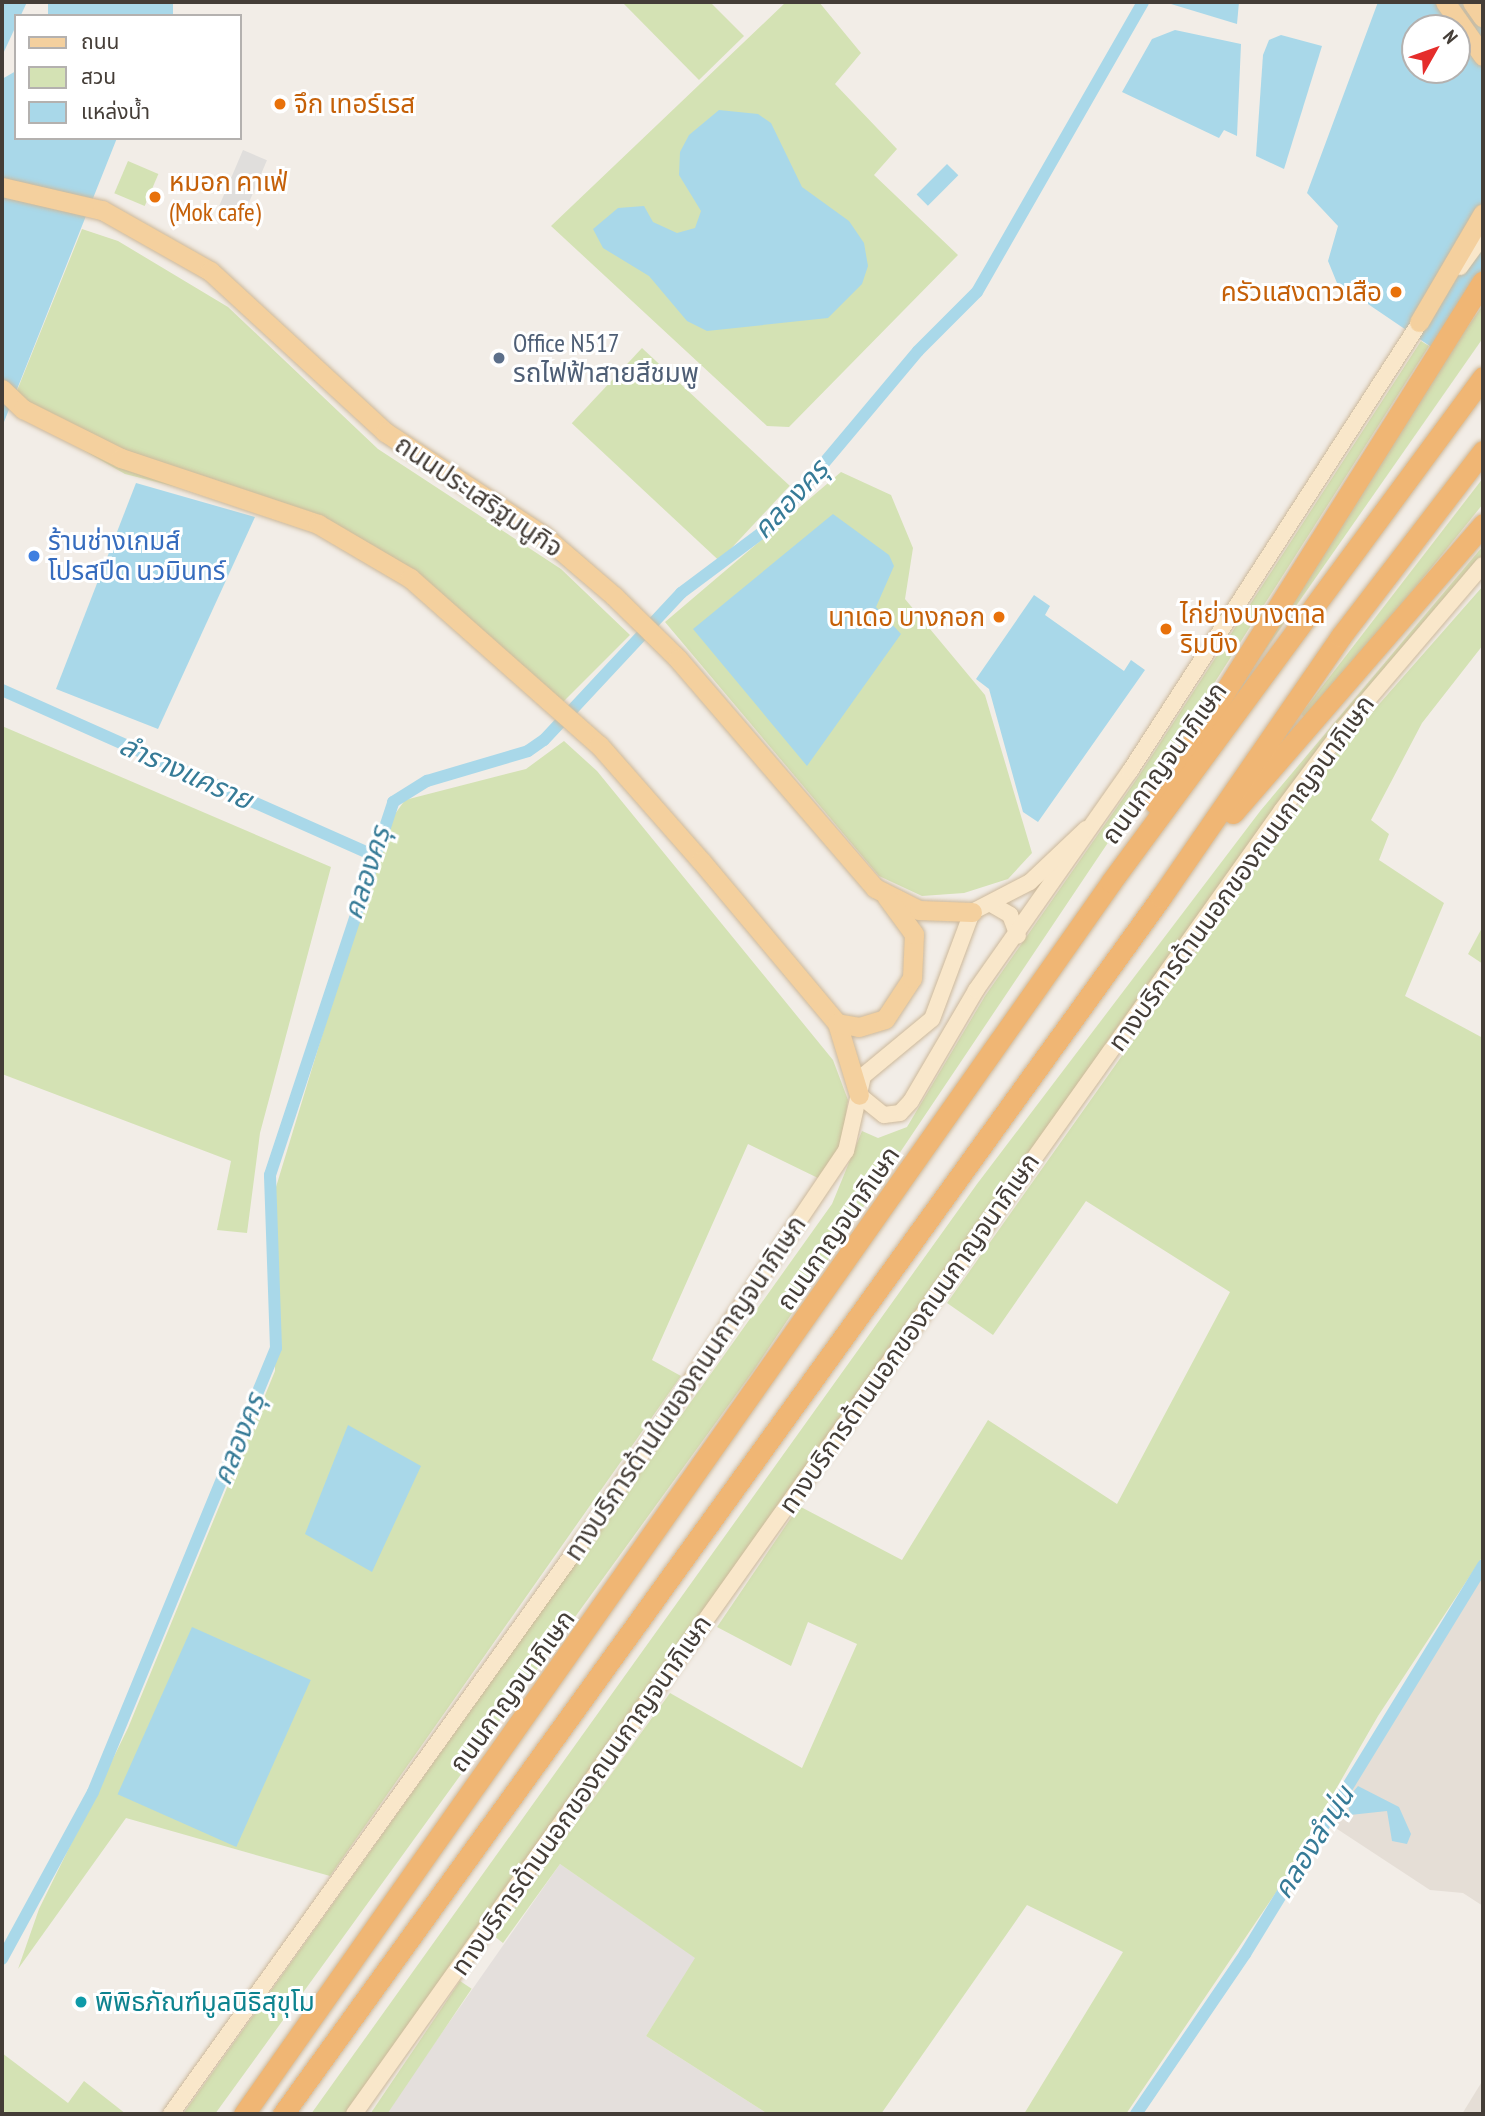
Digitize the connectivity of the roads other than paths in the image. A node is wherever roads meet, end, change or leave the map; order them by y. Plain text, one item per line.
1 (1445, 2) edge
2 (1472, 2) edge
3 (1483, 18) edge
4 (1483, 56) edge
5 (2, 187) edge
6 (1483, 214) edge
7 (1483, 235) edge
8 (1483, 281) edge
9 (1419, 322) junction
10 (1483, 377) edge
11 (2, 388) edge
12 (1483, 451) edge
13 (1483, 524) edge
14 (1483, 565) edge
15 (1086, 829) junction
16 (1111, 882) junction
17 (885, 895) junction
18 (1161, 897) junction
19 (993, 905) junction
20 (972, 912) junction
21 (1018, 936) junction
22 (836, 1023) junction
23 (859, 1095) junction
24 (171, 2114) edge
25 (244, 2114) edge
26 (282, 2114) edge
27 (354, 2114) edge

1 - 4 main road
2 - 3 main road
5 - 17 main road, ถนนประเสริฐมนูกิจ
6 - 9 main road
7 - 9 main road
8 - 16 highway
9 - 15 main road
10 - 16 highway, ถนนกาญจนาภิเษก
11 - 22 main road
12 - 18 highway
13 - 18 highway
14 - 27 main road, ทางบริการด้านนอกของถนนกาญจนาภิเษก
15 - 19 main road
15 - 21 main road
16 - 25 highway, ถนนกาญจนาภิเษก
17 - 20 main road, ถนนประเสริฐมนูกิจ
17 - 22 main road
18 - 26 highway
19 - 20 main road
19 - 21 main road
20 - 23 main road, ทางบริการด้านในของถนนกาญจนาภิเษก
21 - 23 main road
22 - 23 main road
23 - 24 main road, ทางบริการด้านในของถนนกาญจนาภิเษก

